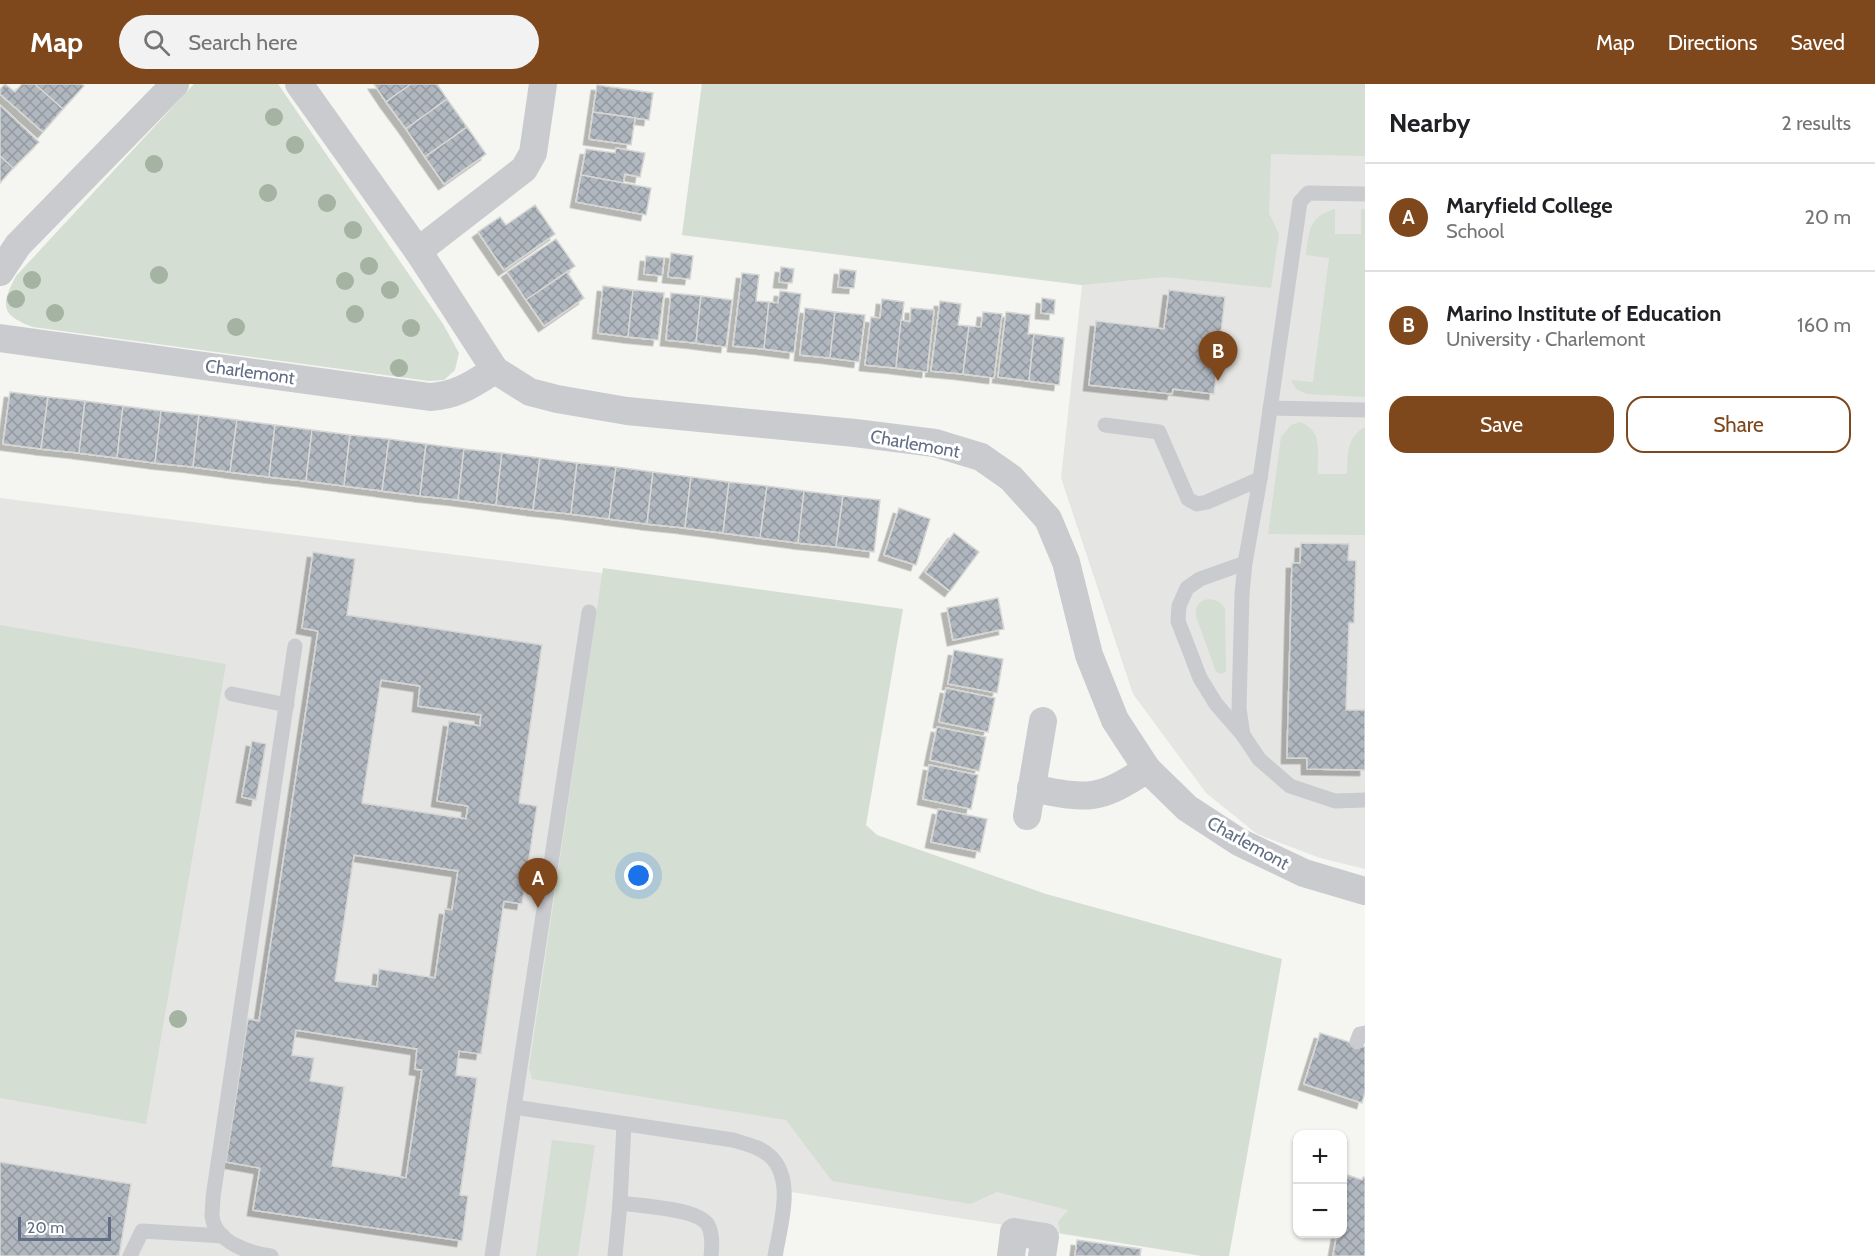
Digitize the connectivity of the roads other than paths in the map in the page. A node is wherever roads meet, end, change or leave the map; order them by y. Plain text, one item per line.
1 (175, 84) edge
2 (299, 84) edge
3 (543, 84) edge
4 (1365, 194) edge
5 (9, 238) edge
6 (418, 250) junction
7 (0, 272) edge
8 (0, 338) edge
9 (495, 370) junction
10 (1270, 408) junction
11 (1365, 410) edge
12 (1105, 425) dead end
13 (1260, 479) junction
14 (1245, 563) junction
15 (589, 612) dead end
16 (295, 646) dead end
17 (232, 694) dead end
18 (287, 705) junction
19 (1043, 721) dead end
20 (1243, 735) junction
21 (1147, 769) junction
22 (1031, 788) junction
23 (1365, 800) edge
24 (1027, 816) dead end
25 (1365, 891) edge
26 (514, 1107) junction
27 (624, 1124) junction
28 (620, 1203) junction
29 (223, 1236) junction
30 (130, 1256) edge
31 (271, 1256) edge
32 (492, 1256) edge
33 (615, 1256) edge
34 (711, 1256) edge
35 (776, 1256) edge
36 (1011, 1256) edge
37 (1042, 1256) edge

1 - 5 street
2 - 6 street, Charlemont
3 - 6 street
4 - 10 lane
5 - 7 street
6 - 9 street, Charlemont
8 - 9 street, Charlemont
9 - 21 street, Charlemont
10 - 11 lane
10 - 13 lane
12 - 13 lane
13 - 14 lane
14 - 20 lane
14 - 20 lane
15 - 26 lane
16 - 18 lane
17 - 18 lane
18 - 29 lane
19 - 22 street
20 - 23 lane
21 - 22 street
21 - 25 street, Charlemont
22 - 24 street
26 - 27 lane
26 - 32 lane
27 - 28 lane
27 - 35 lane
28 - 33 lane
28 - 34 lane
29 - 30 lane
29 - 31 lane
36 - 37 street

